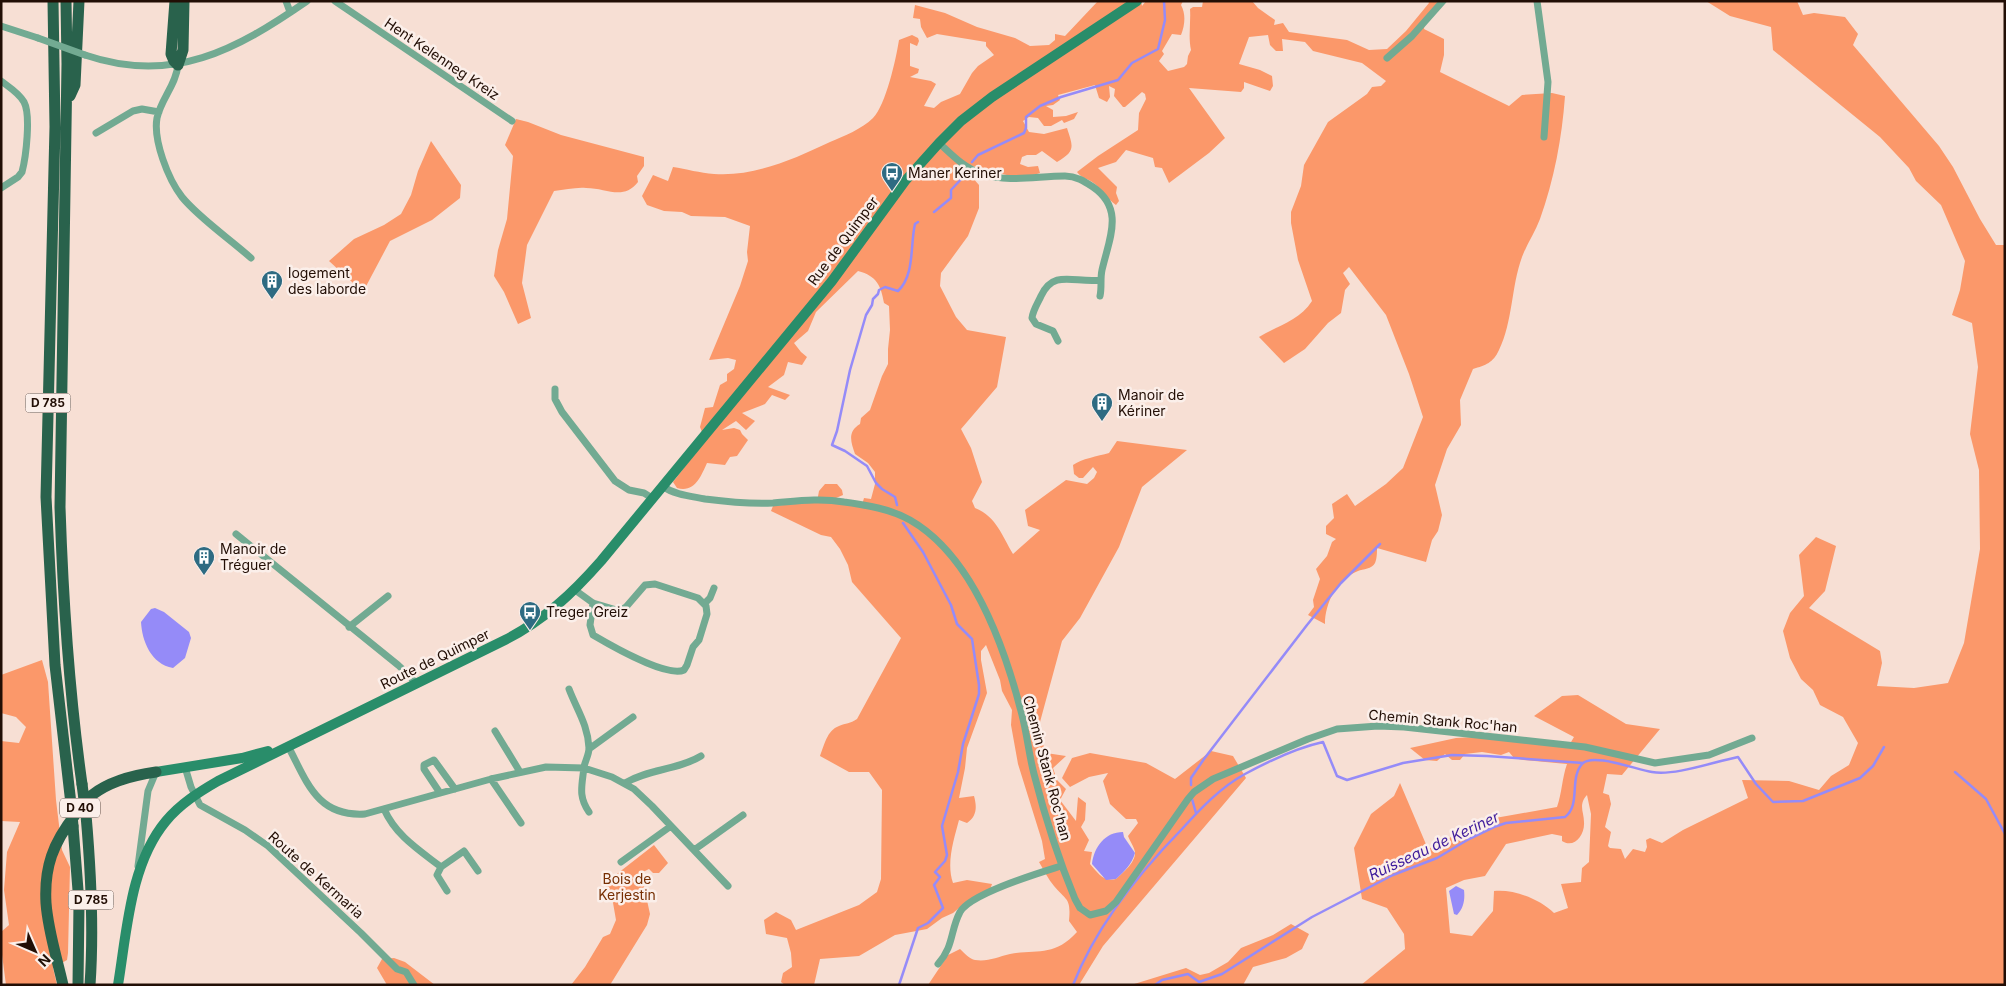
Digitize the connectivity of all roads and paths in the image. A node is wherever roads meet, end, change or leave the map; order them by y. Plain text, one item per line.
1 (53, 1) edge
2 (66, 1) edge
3 (79, 1) edge
4 (175, 1) edge
5 (184, 1) edge
6 (286, 1) edge
7 (334, 1) edge
8 (1137, 1) edge
9 (1443, 1) edge
10 (1537, 1) edge
11 (305, 2) edge
12 (290, 12) junction
13 (1, 26) edge
14 (1387, 58) dead end
15 (178, 65) junction
16 (1, 81) edge
17 (67, 104) junction
18 (159, 112) junction
19 (512, 121) dead end
20 (96, 133) dead end
21 (1544, 137) dead end
22 (939, 143) junction
23 (1, 188) edge
24 (251, 258) dead end
25 (1101, 280) junction
26 (1100, 296) dead end
27 (1058, 341) dead end
28 (555, 389) dead end
29 (662, 486) junction
30 (652, 498) junction
31 (236, 534) dead end
32 (714, 588) dead end
33 (575, 590) junction
34 (388, 596) dead end
35 (593, 603) junction
36 (704, 604) junction
37 (349, 627) junction
38 (416, 684) junction
39 (569, 689) dead end
40 (633, 717) dead end
41 (495, 731) dead end
42 (1752, 738) dead end
43 (288, 746) junction
44 (589, 750) junction
45 (701, 756) dead end
46 (185, 767) junction
47 (584, 768) junction
48 (156, 772) junction
49 (520, 772) junction
50 (491, 779) junction
51 (625, 783) junction
52 (455, 789) junction
53 (440, 793) junction
54 (194, 796) junction
55 (384, 809) junction
56 (589, 812) dead end
57 (742, 815) dead end
58 (521, 823) dead end
59 (671, 826) junction
60 (694, 850) junction
61 (621, 862) dead end
62 (1061, 866) junction
63 (441, 867) junction
64 (478, 871) dead end
65 (138, 873) junction
66 (728, 886) dead end
67 (447, 890) dead end
68 (938, 964) dead end
69 (63, 985) edge
70 (78, 985) edge
71 (90, 985) edge
72 (118, 985) edge
73 (414, 985) edge

1 - 70 highway, D 785, bridge
2 - 17 highway, D 785
3 - 17 highway
4 - 15 highway
5 - 15 highway
6 - 12 street
7 - 19 street, Hent Kelenneg Kreiz
8 - 22 main road, Rue de Quimper / D 40
9 - 14 street
10 - 21 street
11 - 12 street
12 - 15 street
13 - 15 street, bridge
15 - 18 street
16 - 23 street
17 - 71 highway, D 785, bridge
18 - 20 street
18 - 24 street
22 - 25 street
22 - 29 main road, Rue de Quimper / D 40
25 - 26 street
25 - 27 street
28 - 30 street
29 - 30 main road, Rue de Quimper / D 40
29 - 62 street, Chemin Stank Roc'han
30 - 33 main road, Route de Quimper / D 40
31 - 37 street
32 - 36 street
33 - 35 street
33 - 38 main road, Route de Quimper / D 40
34 - 37 street
35 - 36 street
35 - 36 street
37 - 38 street
38 - 43 main road, Route de Quimper / D 40
39 - 44 street
40 - 44 street
41 - 49 street
42 - 62 street, Chemin Stank Roc'han
43 - 46 main road, D 40
43 - 54 main road, Route de Quimper / D 40
43 - 55 street
44 - 47 street
45 - 51 street
46 - 48 main road, D 40
46 - 54 street
47 - 49 street
47 - 51 street
47 - 56 street
48 - 65 street, D 40
48 - 69 highway, D 40
49 - 50 street
50 - 52 street
50 - 58 street
51 - 59 street
52 - 53 street
52 - 53 street
53 - 55 street
54 - 65 main road, D 40
54 - 73 street, Route de Kermaria
55 - 63 street
57 - 60 street
59 - 60 street
59 - 61 street
60 - 66 street
62 - 68 street
63 - 64 street
63 - 67 street
65 - 72 main road, D 40

